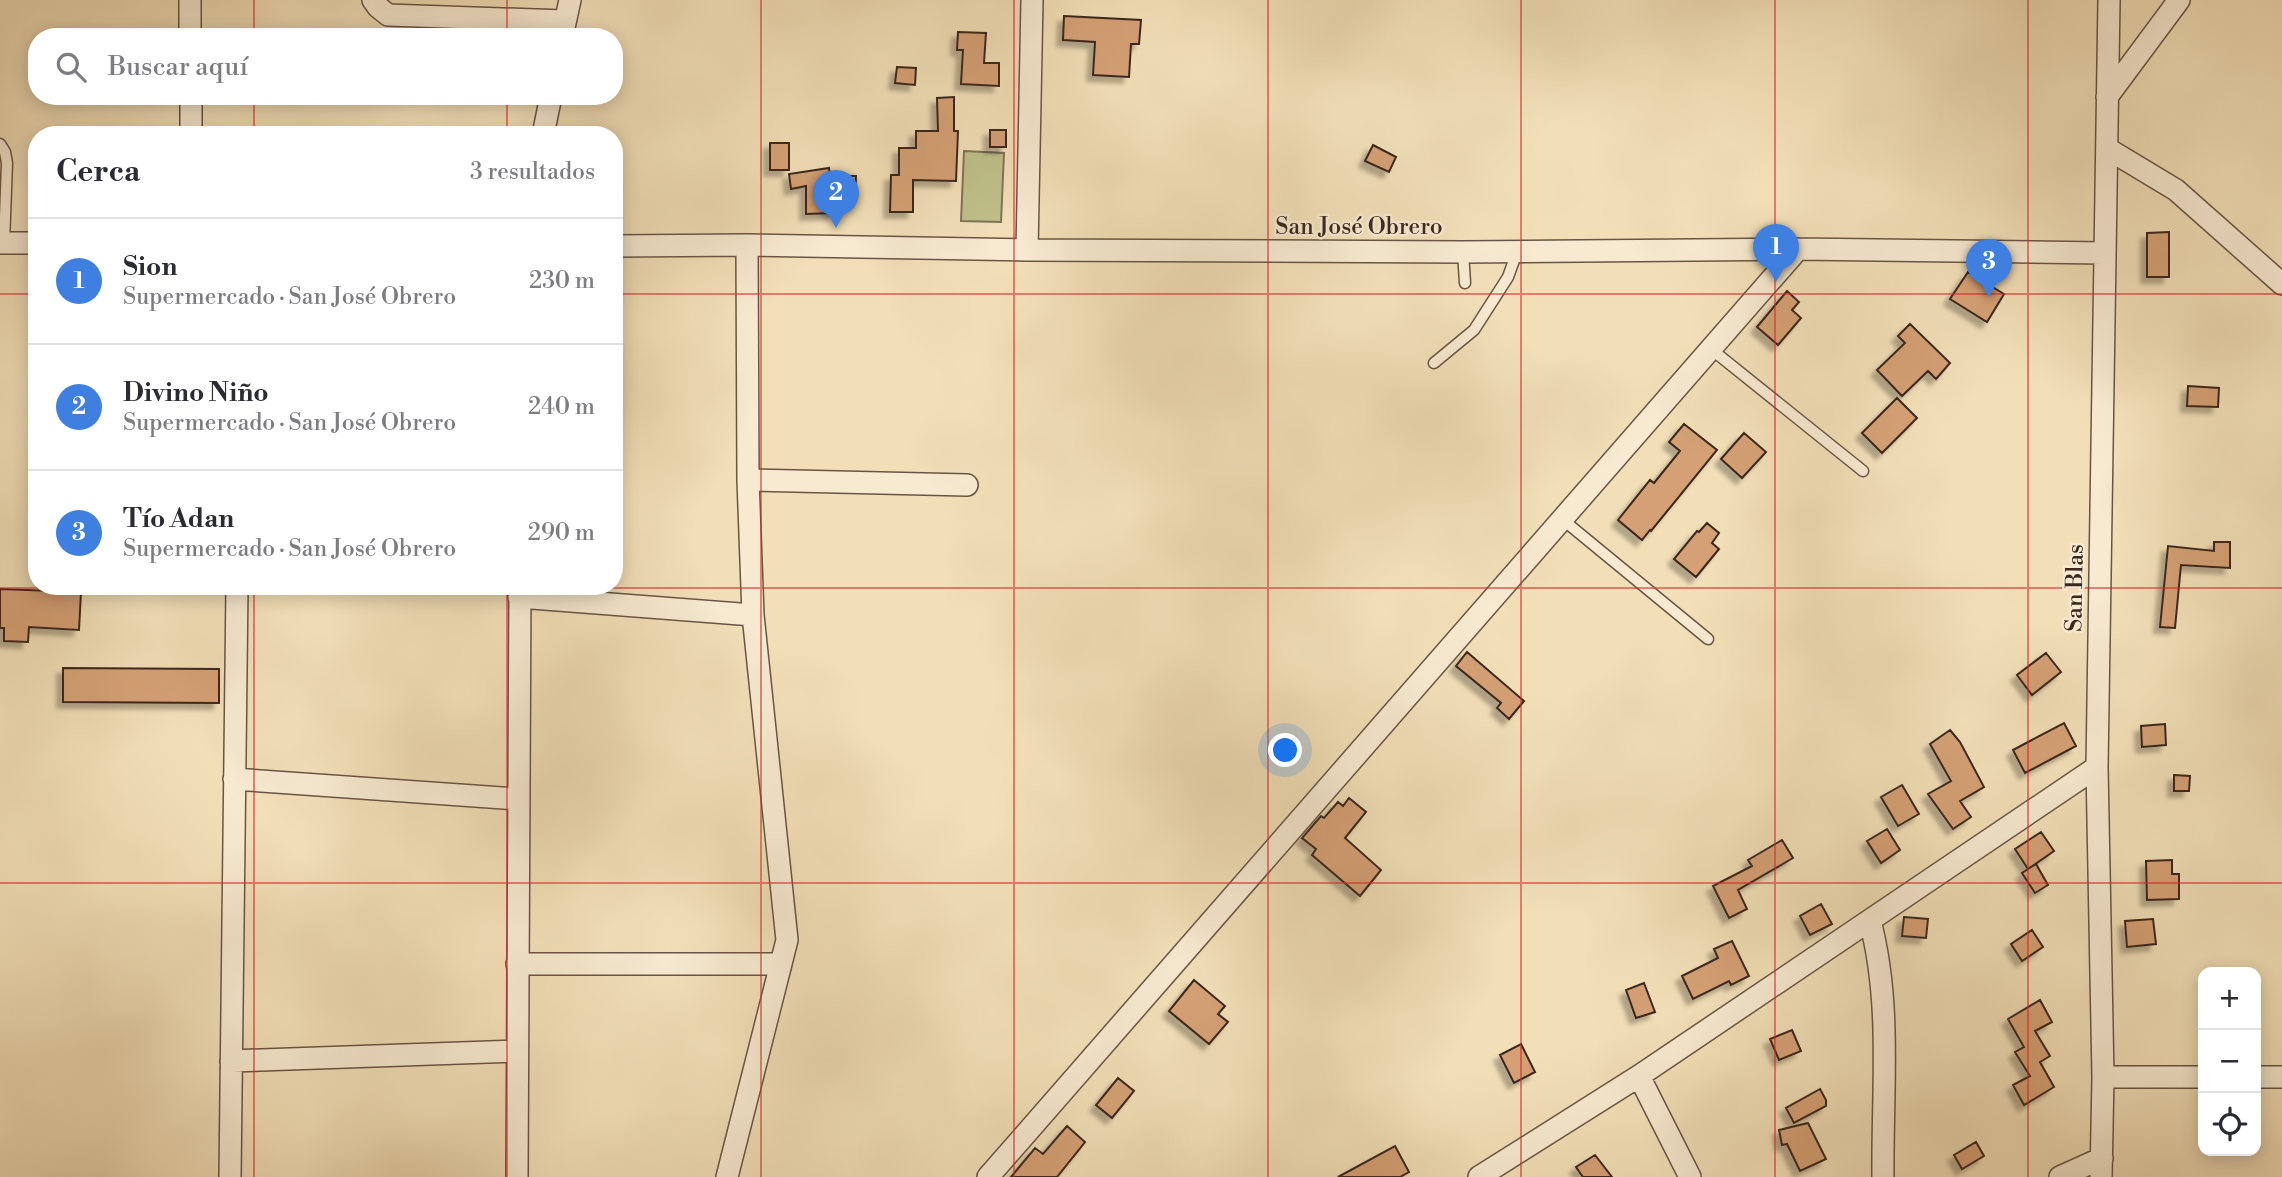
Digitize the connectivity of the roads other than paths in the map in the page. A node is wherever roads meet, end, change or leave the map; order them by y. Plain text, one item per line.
1 (190, 0) edge
2 (373, 0) edge
3 (570, 0) edge
4 (1032, 0) edge
5 (2109, 0) edge
6 (2179, 0) edge
7 (190, 28) edge
8 (550, 28) edge
9 (563, 28) edge
10 (2107, 97) junction
11 (191, 105) edge
12 (549, 105) edge
13 (191, 126) edge
14 (545, 126) edge
15 (0, 144) edge
16 (2108, 149) junction
17 (3, 209) edge
18 (2, 243) edge
19 (28, 243) edge
20 (747, 245) junction
21 (623, 246) edge
22 (1027, 250) junction
23 (1798, 250) junction
24 (1463, 252) junction
25 (1517, 252) junction
26 (2104, 253) junction
27 (1465, 283) dead end
28 (2282, 284) edge
29 (1711, 349) junction
30 (1434, 363) dead end
31 (1863, 471) dead end
32 (748, 480) junction
33 (967, 485) dead end
34 (1562, 519) junction
35 (237, 595) edge
36 (519, 595) edge
37 (549, 595) edge
38 (752, 615) junction
39 (1708, 639) dead end
40 (2097, 767) junction
41 (234, 779) junction
42 (518, 799) junction
43 (1870, 921) junction
44 (517, 964) junction
45 (780, 964) junction
46 (516, 1051) junction
47 (231, 1061) junction
48 (1639, 1076) junction
49 (2103, 1077) junction
50 (2198, 1077) edge
51 (2261, 1077) edge
52 (2282, 1077) edge
53 (2102, 1168) edge
54 (230, 1177) edge
55 (517, 1177) edge
56 (726, 1177) edge
57 (988, 1177) edge
58 (1479, 1177) edge
59 (1690, 1177) edge
60 (1883, 1177) edge
61 (2060, 1177) edge

1 - 7 street
2 - 8 street
3 - 9 street
4 - 22 street
5 - 10 street, San Blas
6 - 10 street
10 - 16 street, San Blas
11 - 13 street
12 - 14 street
15 - 17 lane
16 - 26 street, San Blas
16 - 28 street
17 - 18 lane
18 - 19 street
20 - 21 street, San José Obrero
20 - 22 street, San José Obrero
20 - 32 street
22 - 24 street, San José Obrero
23 - 25 street, San José Obrero
23 - 26 street, San José Obrero
23 - 29 street
24 - 25 street, San José Obrero
24 - 27 lane
25 - 30 lane
26 - 40 street, San Blas
29 - 31 lane
29 - 34 street
32 - 33 street
32 - 38 street
34 - 39 lane
34 - 57 street
35 - 41 street
36 - 42 street
37 - 38 street
38 - 45 street
40 - 43 street
40 - 49 street, San Blas
41 - 42 street
41 - 47 street
42 - 44 street
43 - 48 street
43 - 60 street
44 - 45 street
44 - 46 street
45 - 56 street
46 - 47 street
46 - 55 street
47 - 54 street
48 - 58 street
48 - 59 street
49 - 50 street
49 - 53 street, San Blas
51 - 52 street
53 - 61 street

